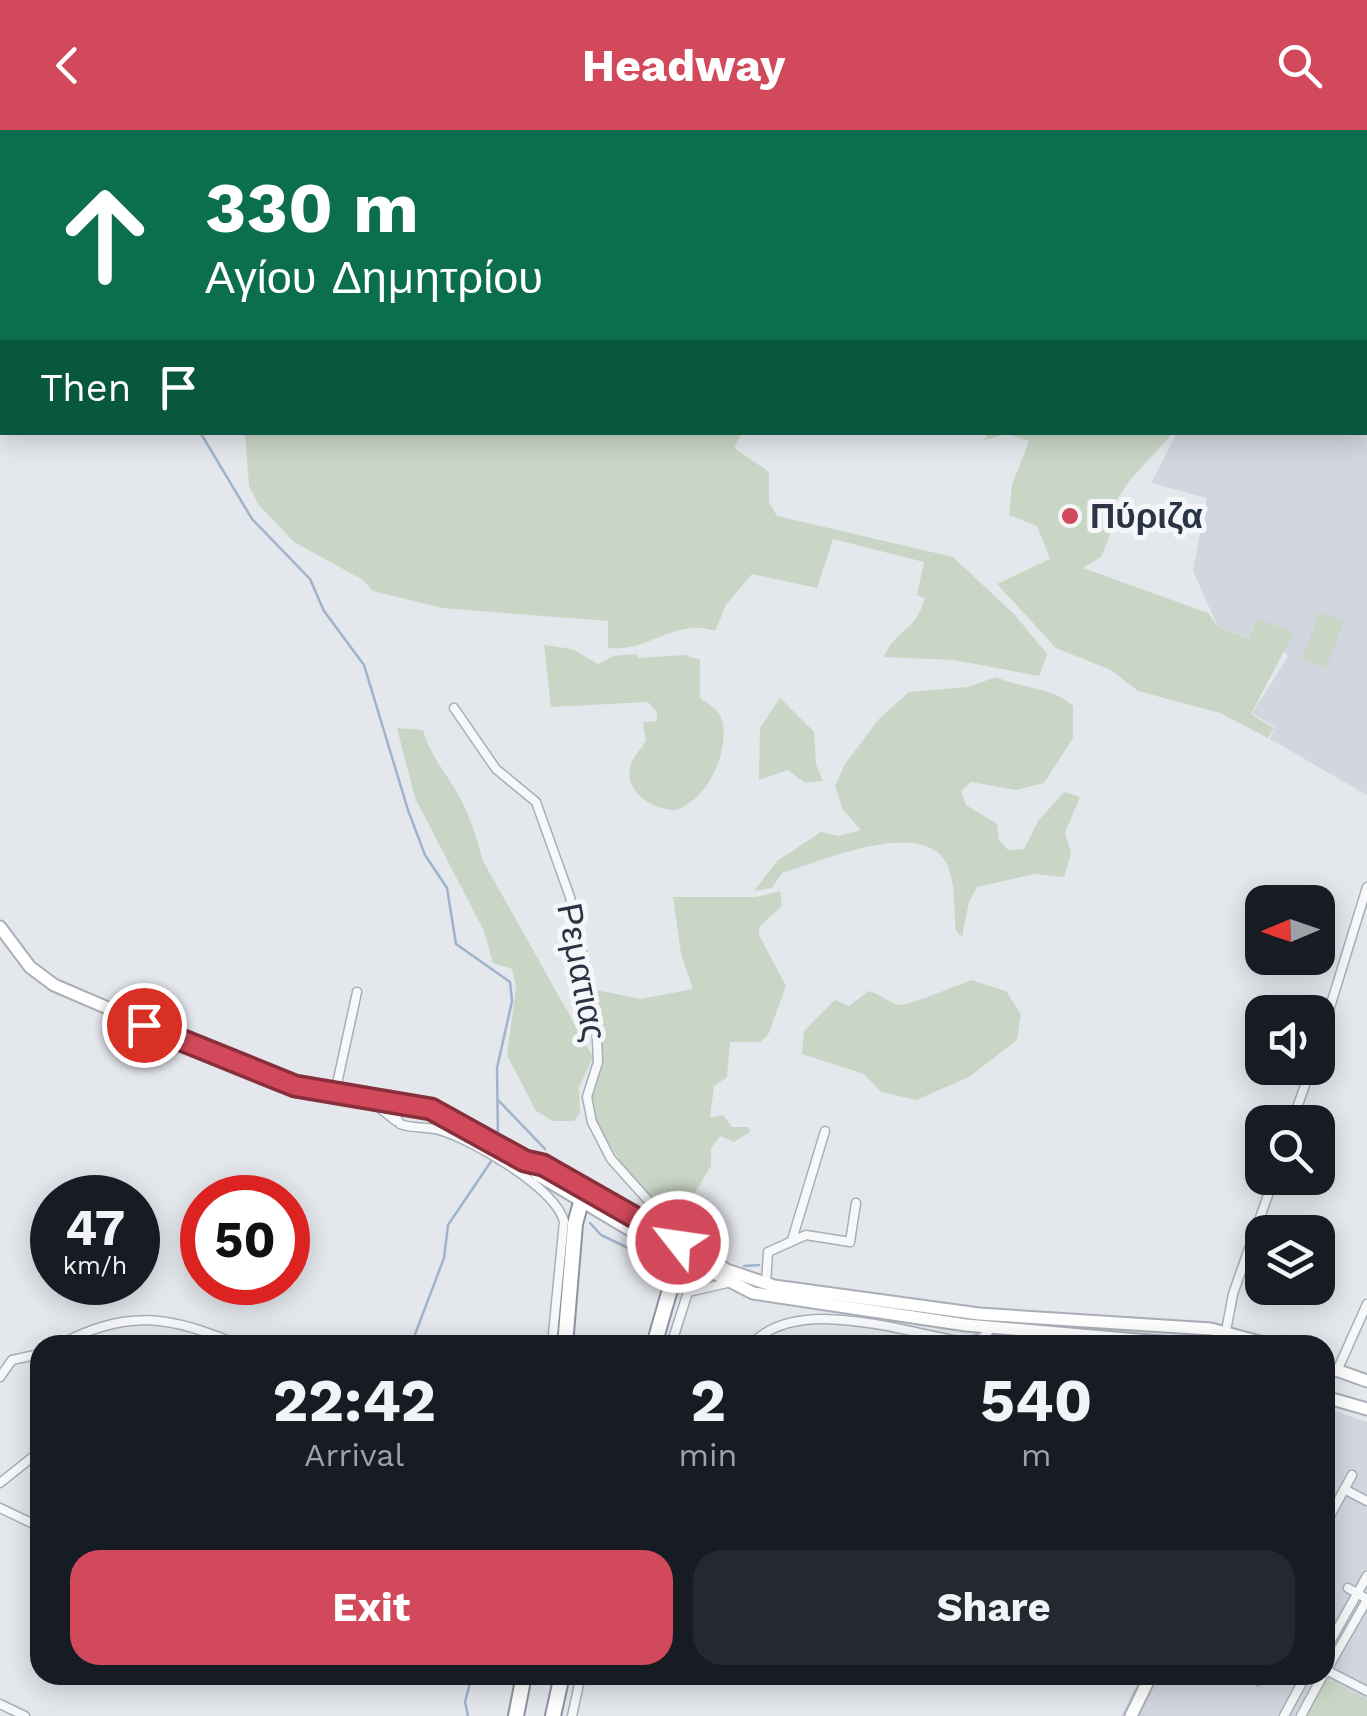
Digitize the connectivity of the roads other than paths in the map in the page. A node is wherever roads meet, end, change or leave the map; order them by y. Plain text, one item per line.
1 (454, 708) dead end
2 (1367, 887) edge
3 (0, 928) edge
4 (357, 992) dead end
5 (1334, 995) edge
6 (335, 1093) junction
7 (359, 1095) junction
8 (404, 1102) junction
9 (402, 1125) junction
10 (826, 1131) dead end
11 (1268, 1195) edge
12 (585, 1196) junction
13 (856, 1203) dead end
14 (792, 1240) junction
15 (678, 1242) junction
16 (679, 1258) junction
17 (706, 1272) junction
18 (726, 1283) junction
19 (766, 1284) junction
20 (671, 1290) junction
21 (1367, 1304) edge
22 (992, 1328) junction
23 (1226, 1331) junction
24 (82, 1335) edge
25 (211, 1335) edge
26 (553, 1335) edge
27 (567, 1335) edge
28 (657, 1335) edge
29 (673, 1335) edge
30 (764, 1335) edge
31 (930, 1335) edge
32 (985, 1335) edge
33 (1076, 1335) edge
34 (1239, 1335) edge
35 (30, 1356) edge
36 (1335, 1361) edge
37 (1335, 1369) edge
38 (0, 1377) edge
39 (1367, 1381) edge
40 (1335, 1400) edge
41 (1367, 1409) edge
42 (30, 1459) edge
43 (1352, 1475) dead end
44 (0, 1483) edge
45 (1344, 1489) junction
46 (1367, 1501) edge
47 (1335, 1506) edge
48 (0, 1508) edge
49 (30, 1522) edge
50 (1367, 1576) edge
51 (1348, 1588) dead end
52 (1358, 1594) junction
53 (1367, 1599) edge
54 (1335, 1634) edge
55 (1336, 1657) edge
56 (1335, 1677) edge
57 (522, 1685) edge
58 (560, 1685) edge
59 (579, 1685) edge
60 (1146, 1685) edge
61 (1301, 1685) edge
62 (1318, 1685) edge
63 (1367, 1691) edge
64 (0, 1704) edge
65 (26, 1716) edge
66 (516, 1716) edge
67 (553, 1716) edge
68 (572, 1716) edge
69 (1131, 1716) edge
70 (1284, 1716) edge
71 (1301, 1716) edge

1 - 15 street, Ρεματιας
2 - 5 street
3 - 6 street
4 - 6 street
6 - 7 street
7 - 8 street
7 - 9 street
8 - 9 street
8 - 12 street
9 - 26 street
10 - 14 street
11 - 23 street
12 - 15 street
12 - 16 street
12 - 27 highway
13 - 14 street
14 - 19 street
15 - 16 street
15 - 19 street
16 - 17 street
16 - 20 highway
17 - 18 street
17 - 20 highway
18 - 22 street
18 - 29 street
19 - 23 street
20 - 28 highway
21 - 36 street
22 - 32 street
22 - 33 street
23 - 34 street
24 - 25 street
30 - 31 street
35 - 38 street
37 - 39 street
40 - 41 street
42 - 44 street
43 - 45 street
45 - 46 street
45 - 47 street
48 - 49 street
50 - 52 street
51 - 52 street
52 - 53 street
52 - 54 street
53 - 55 street
56 - 63 street
57 - 66 highway
58 - 67 highway
59 - 68 street
60 - 69 street
61 - 70 street
62 - 71 street
64 - 65 street

